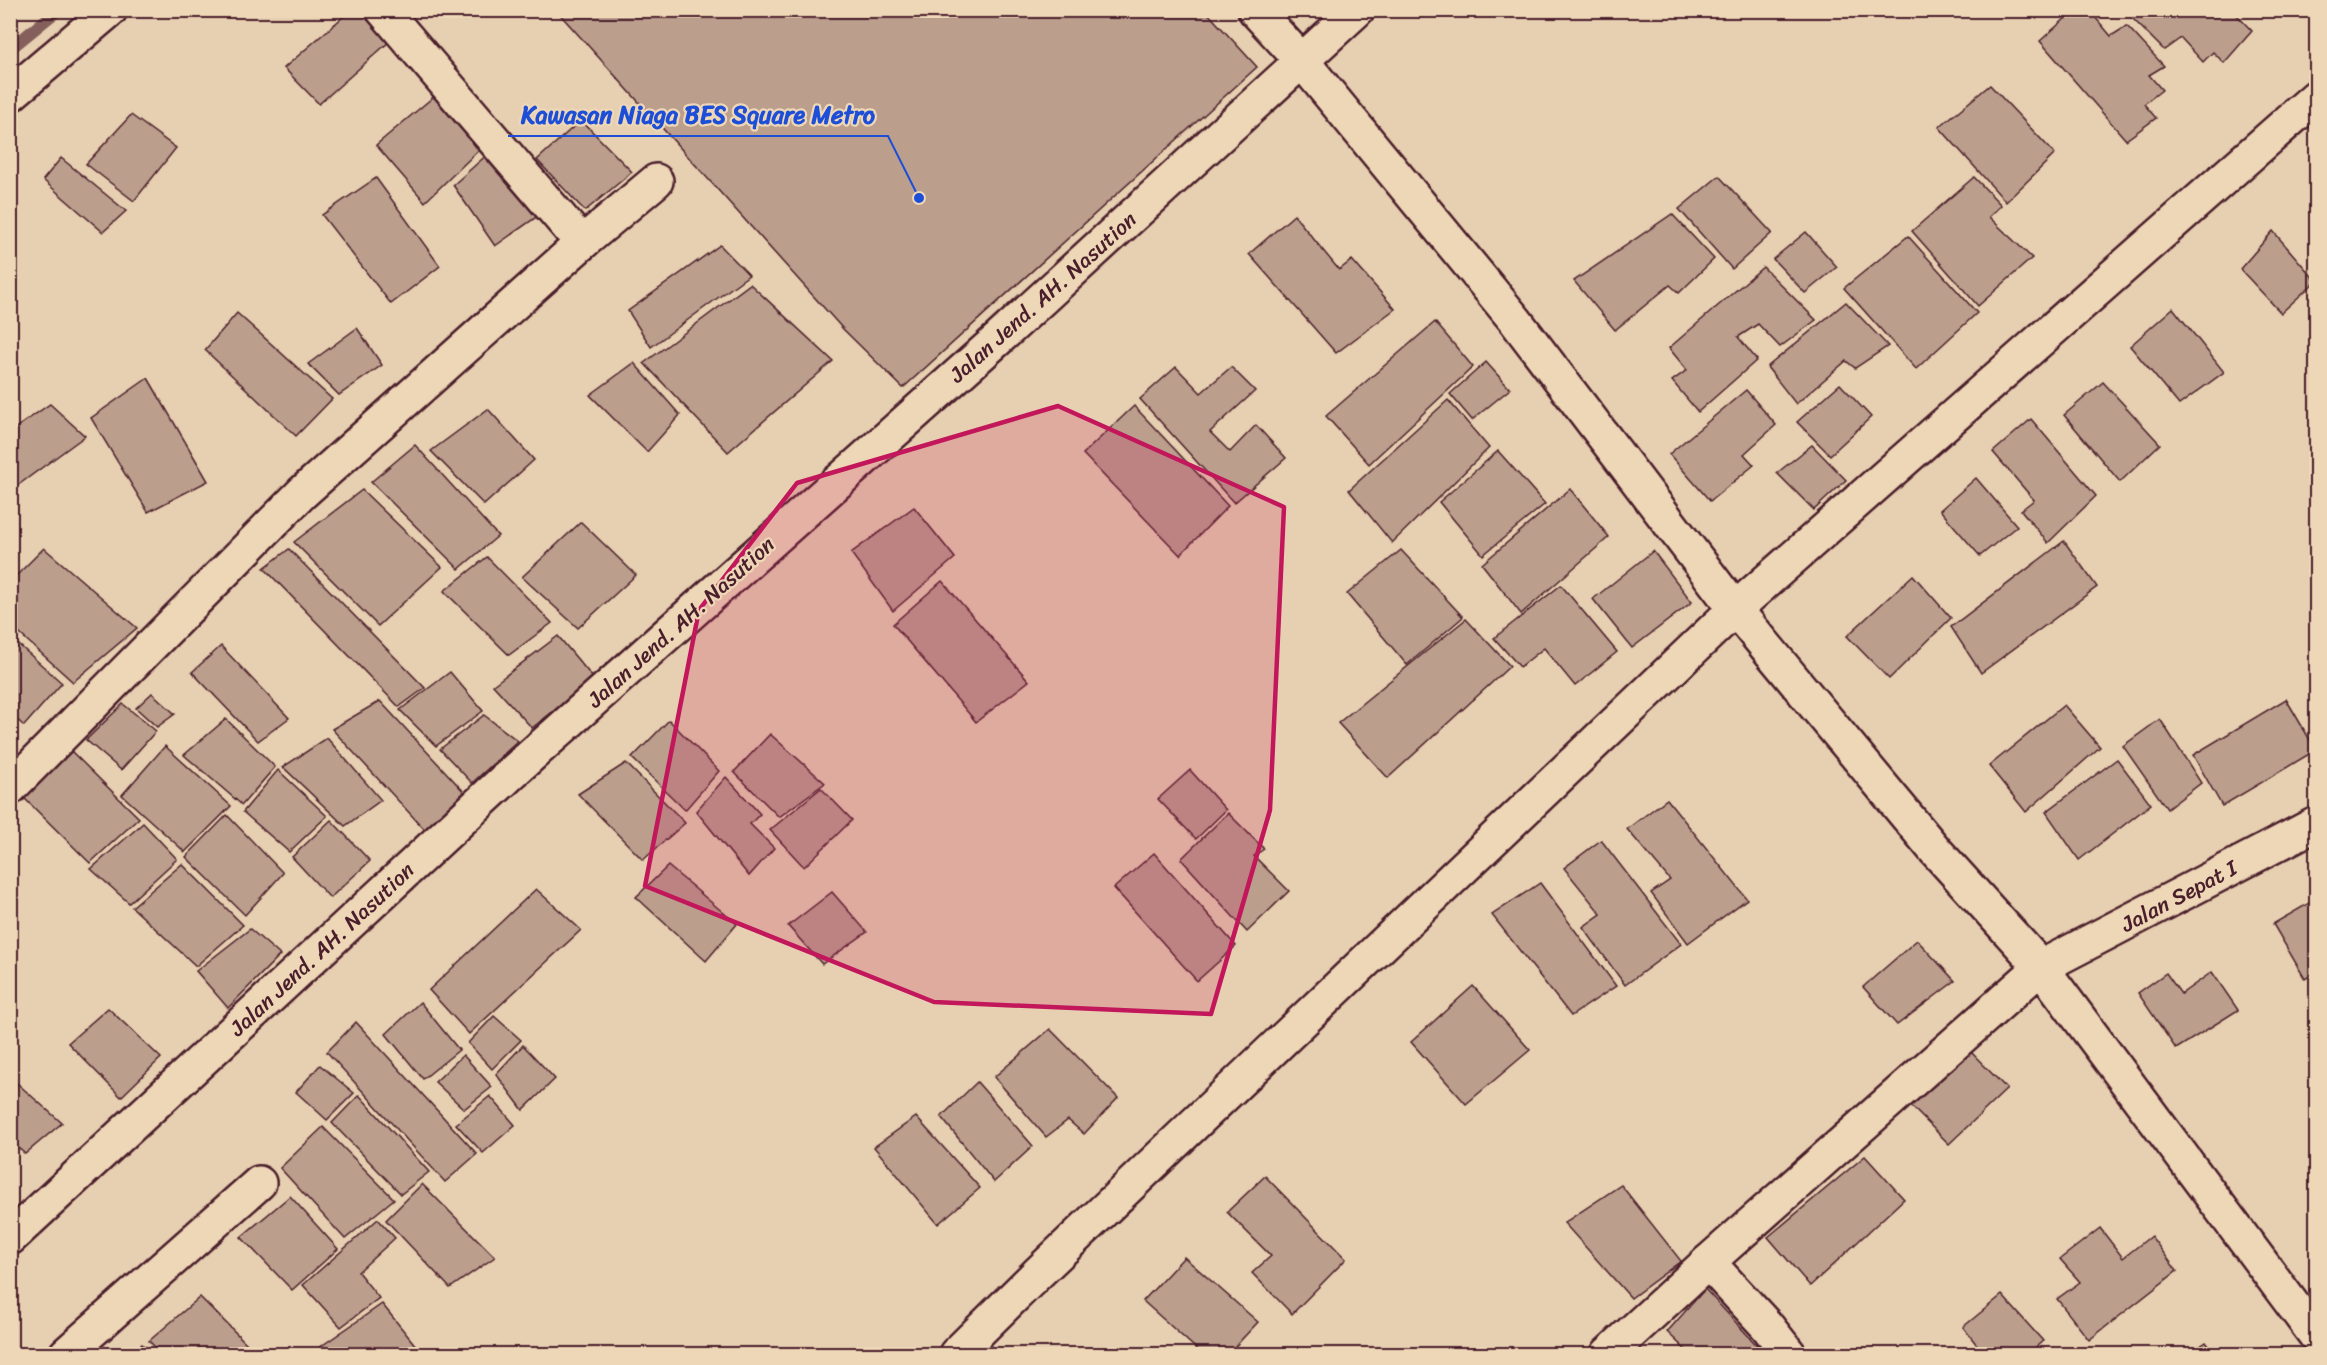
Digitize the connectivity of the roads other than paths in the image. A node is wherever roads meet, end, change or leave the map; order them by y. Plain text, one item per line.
1 (110, 10) edge
2 (383, 10) edge
3 (1255, 10) edge
4 (1357, 10) edge
5 (1302, 61) junction
6 (10, 94) edge
7 (2316, 97) edge
8 (656, 181) dead end
9 (582, 243) junction
10 (1735, 609) junction
11 (10, 788) edge
12 (2316, 824) edge
13 (2041, 968) junction
14 (259, 1183) dead end
15 (10, 1238) edge
16 (1708, 1262) junction
17 (2316, 1336) edge
18 (66, 1354) edge
19 (956, 1354) edge
20 (1608, 1354) edge
21 (1789, 1354) edge

1 - 6 main road
2 - 9 main road
3 - 5 main road
4 - 5 main road, Jalan Jend. AH. Nasution
5 - 10 main road
5 - 15 main road, Jalan Jend. AH. Nasution
7 - 10 main road
8 - 9 main road
9 - 11 main road
10 - 13 main road
10 - 19 main road
12 - 13 main road, Jalan Sepat I
13 - 16 main road, Jalan Sepat I
13 - 17 main road
14 - 18 main road
16 - 20 main road, Jalan Sepat I
16 - 21 main road

